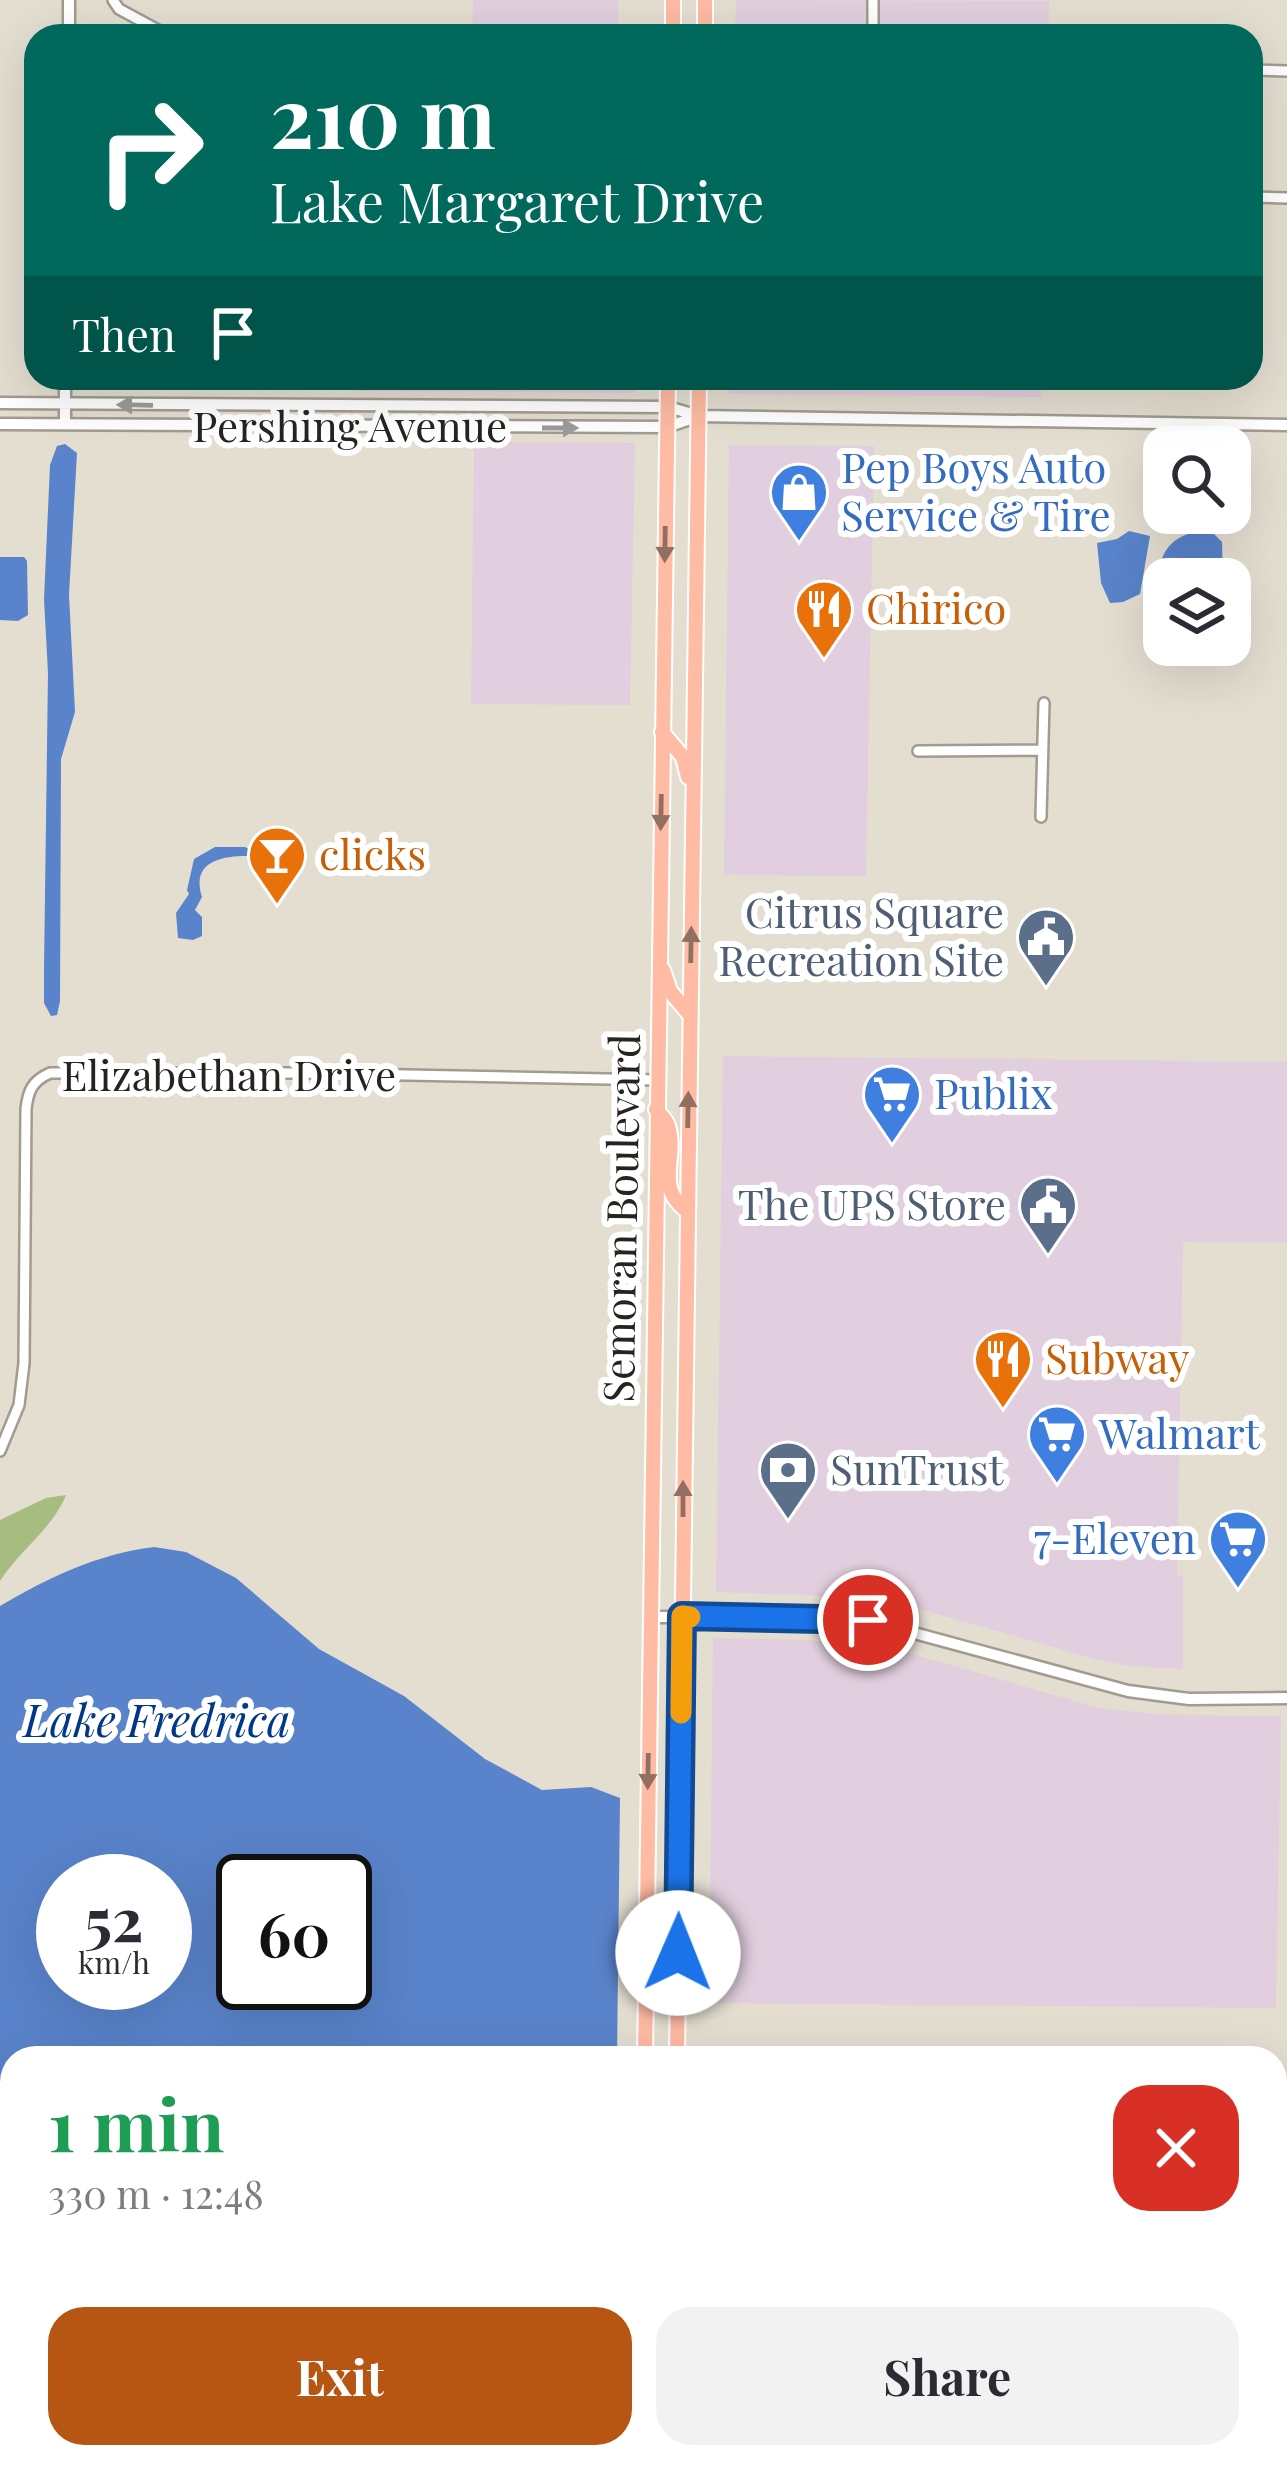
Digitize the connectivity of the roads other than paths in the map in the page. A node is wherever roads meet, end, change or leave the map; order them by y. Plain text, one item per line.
1 (113, 0) edge
2 (873, 0) edge
3 (873, 23) dead end
4 (146, 24) edge
5 (65, 390) edge
6 (668, 390) edge
7 (699, 390) edge
8 (0, 403) edge
9 (65, 404) junction
10 (91, 404) junction
11 (668, 407) junction
12 (699, 416) junction
13 (0, 424) edge
14 (65, 424) junction
15 (90, 425) junction
16 (1287, 425) edge
17 (667, 427) junction
18 (1044, 703) dead end
19 (662, 732) junction
20 (1042, 750) junction
21 (918, 751) dead end
22 (693, 793) junction
23 (1041, 817) dead end
24 (658, 953) junction
25 (689, 1014) junction
26 (657, 1080) junction
27 (656, 1109) junction
28 (686, 1210) junction
29 (0, 1451) edge
30 (682, 1616) junction
31 (651, 1617) junction
32 (1287, 1698) edge
33 (646, 1902) junction
34 (677, 1987) junction
35 (645, 2046) edge
36 (677, 2046) edge

1 - 4 street
2 - 3 street
5 - 9 street
6 - 11 main road, Semoran Boulevard
7 - 12 main road, Semoran Boulevard
8 - 9 street, Pershing Avenue
9 - 10 street, Pershing Avenue
9 - 14 street
11 -> 10 street, Pershing Avenue
10 - 15 street
11 - 12 street, Pershing Avenue
11 - 17 main road, Semoran Boulevard
12 - 16 street, Pershing Avenue
12 - 17 street, Pershing Avenue
12 - 22 main road, Semoran Boulevard
13 - 14 street, Pershing Avenue
14 - 15 street, Pershing Avenue
15 -> 17 street, Pershing Avenue
17 -> 19 main road, Semoran Boulevard
18 - 20 street
19 - 22 main road
19 -> 24 main road, Semoran Boulevard
20 - 21 street
20 - 23 street
25 -> 22 main road, Semoran Boulevard
24 - 25 main road
24 - 26 main road, Semoran Boulevard
28 -> 25 main road, Semoran Boulevard
26 - 27 main road, Semoran Boulevard
26 - 29 street, Elizabethan Drive
27 - 28 main road
27 - 31 main road, Semoran Boulevard
30 -> 28 main road, Semoran Boulevard
30 - 31 street
30 - 32 street
30 - 34 main road, Semoran Boulevard
31 -> 33 main road, Semoran Boulevard
33 - 34 main road
33 - 35 main road, Semoran Boulevard
34 - 36 main road, Semoran Boulevard

